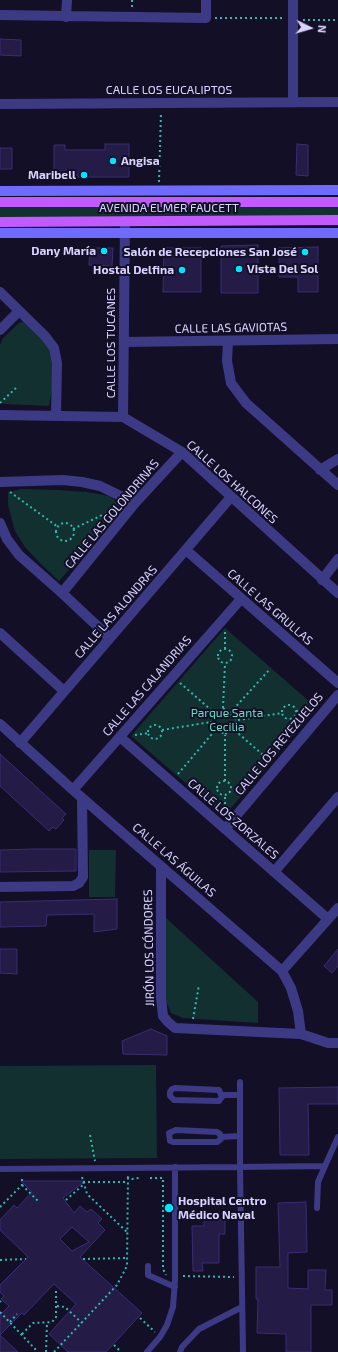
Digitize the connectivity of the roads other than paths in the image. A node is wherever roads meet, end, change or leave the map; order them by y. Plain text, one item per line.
1 (67, 0) edge
2 (206, 0) edge
3 (293, 0) edge
4 (0, 15) edge
5 (66, 17) junction
6 (293, 102) junction
7 (338, 102) edge
8 (0, 104) edge
9 (338, 190) edge
10 (0, 191) edge
11 (0, 202) edge
12 (338, 202) edge
13 (338, 220) edge
14 (125, 221) junction
15 (0, 222) edge
16 (0, 233) edge
17 (125, 233) junction
18 (338, 233) edge
19 (0, 292) edge
20 (19, 311) junction
21 (0, 330) edge
22 (338, 339) edge
23 (228, 341) junction
24 (124, 342) junction
25 (0, 415) edge
26 (56, 416) junction
27 (123, 417) junction
28 (182, 452) junction
29 (338, 459) edge
30 (320, 470) junction
31 (338, 485) edge
32 (3, 486) edge
33 (231, 497) junction
34 (133, 502) junction
35 (0, 523) edge
36 (186, 550) junction
37 (338, 559) edge
38 (322, 580) junction
39 (62, 593) junction
40 (338, 593) edge
41 (241, 599) junction
42 (0, 633) edge
43 (110, 638) junction
44 (338, 683) edge
45 (64, 691) junction
46 (338, 695) edge
47 (0, 724) edge
48 (120, 738) junction
49 (20, 743) junction
50 (73, 790) junction
51 (338, 797) edge
52 (82, 798) junction
53 (225, 829) junction
54 (162, 867) junction
55 (274, 872) junction
56 (0, 887) edge
57 (338, 908) edge
58 (328, 919) junction
59 (282, 971) junction
60 (301, 1034) junction
61 (338, 1043) edge
62 (240, 1082) dead end
63 (222, 1095) junction
64 (240, 1095) junction
65 (240, 1136) junction
66 (221, 1137) junction
67 (338, 1137) edge
68 (326, 1166) junction
69 (175, 1167) junction
70 (240, 1167) junction
71 (0, 1169) edge
72 (317, 1208) dead end
73 (148, 1266) dead end
74 (175, 1287) junction
75 (242, 1306) junction
76 (147, 1352) edge
77 (180, 1352) edge
78 (243, 1352) edge

1 - 5 street
2 - 5 street
3 - 6 street
4 - 5 street
6 - 7 street, CALLE LOS EUCALIPTOS
6 - 8 street, CALLE LOS EUCALIPTOS
9 - 10 main road, AVENIDA ELMER FAUCETT
11 - 12 main road, AVENIDA ELMER FAUCETT
13 - 14 main road, AVENIDA ELMER FAUCETT
14 - 15 main road, AVENIDA ELMER FAUCETT
14 - 17 street, CALLE LOS TUCANES
16 - 17 main road, AVENIDA ELMER FAUCETT
17 - 18 main road, AVENIDA ELMER FAUCETT
17 - 24 street, CALLE LOS TUCANES
19 - 20 street
20 - 21 street
20 - 26 street
22 - 23 street, CALLE LAS GAVIOTAS
23 - 24 street, CALLE LAS GAVIOTAS
23 - 30 street
24 - 27 street, CALLE LOS TUCANES
25 - 26 street, CALLE LOS HALCONES
26 - 27 street, CALLE LOS HALCONES
27 - 28 street, CALLE LOS HALCONES
28 - 33 street, CALLE LOS HALCONES
28 - 34 street, CALLE LAS GOLONDRINAS
29 - 30 street
30 - 31 street
32 - 34 street
33 - 36 street, CALLE LAS ALONDRAS
33 - 38 street, CALLE LOS HALCONES
34 - 39 street, CALLE LAS GOLONDRINAS
35 - 39 street
36 - 41 street, CALLE LAS GRULLAS
36 - 43 street, CALLE LAS ALONDRAS
37 - 38 street
38 - 40 street, CALLE LOS HALCONES
39 - 43 street
41 - 44 street, CALLE LAS GRULLAS
41 - 48 street, CALLE LAS CALANDRIAS
42 - 45 street
43 - 45 street, CALLE LAS ALONDRAS
45 - 49 street, CALLE LAS ALONDRAS
46 - 53 street, CALLE LOS REYEZUELOS
47 - 49 street, CALLE LAS ÁGUILAS
48 - 50 street, CALLE LAS CALANDRIAS
48 - 53 street, CALLE LOS ZORZALES
49 - 50 street, CALLE LAS ÁGUILAS
50 - 52 street, CALLE LAS ÁGUILAS
51 - 55 street
52 - 54 street, CALLE LAS ÁGUILAS
52 - 56 street
53 - 55 street, CALLE LOS ZORZALES
54 - 59 street, CALLE LAS ÁGUILAS
54 - 60 street, JIRÓN LOS CÓNDORES
55 - 58 street, CALLE LOS ZORZALES
57 - 58 street
58 - 59 street
59 - 60 street, CALLE LAS ÁGUILAS
60 - 61 street, JIRÓN LOS CÓNDORES
62 - 64 lane
63 - 63 lane
63 - 64 lane
64 - 65 lane
65 - 66 lane
65 - 70 lane
66 - 66 lane
67 - 68 lane
68 - 70 lane
68 - 72 lane
69 - 70 lane
69 - 71 lane
69 - 74 lane
70 - 75 lane
73 - 74 lane
74 - 76 lane
75 - 77 lane
75 - 78 lane

